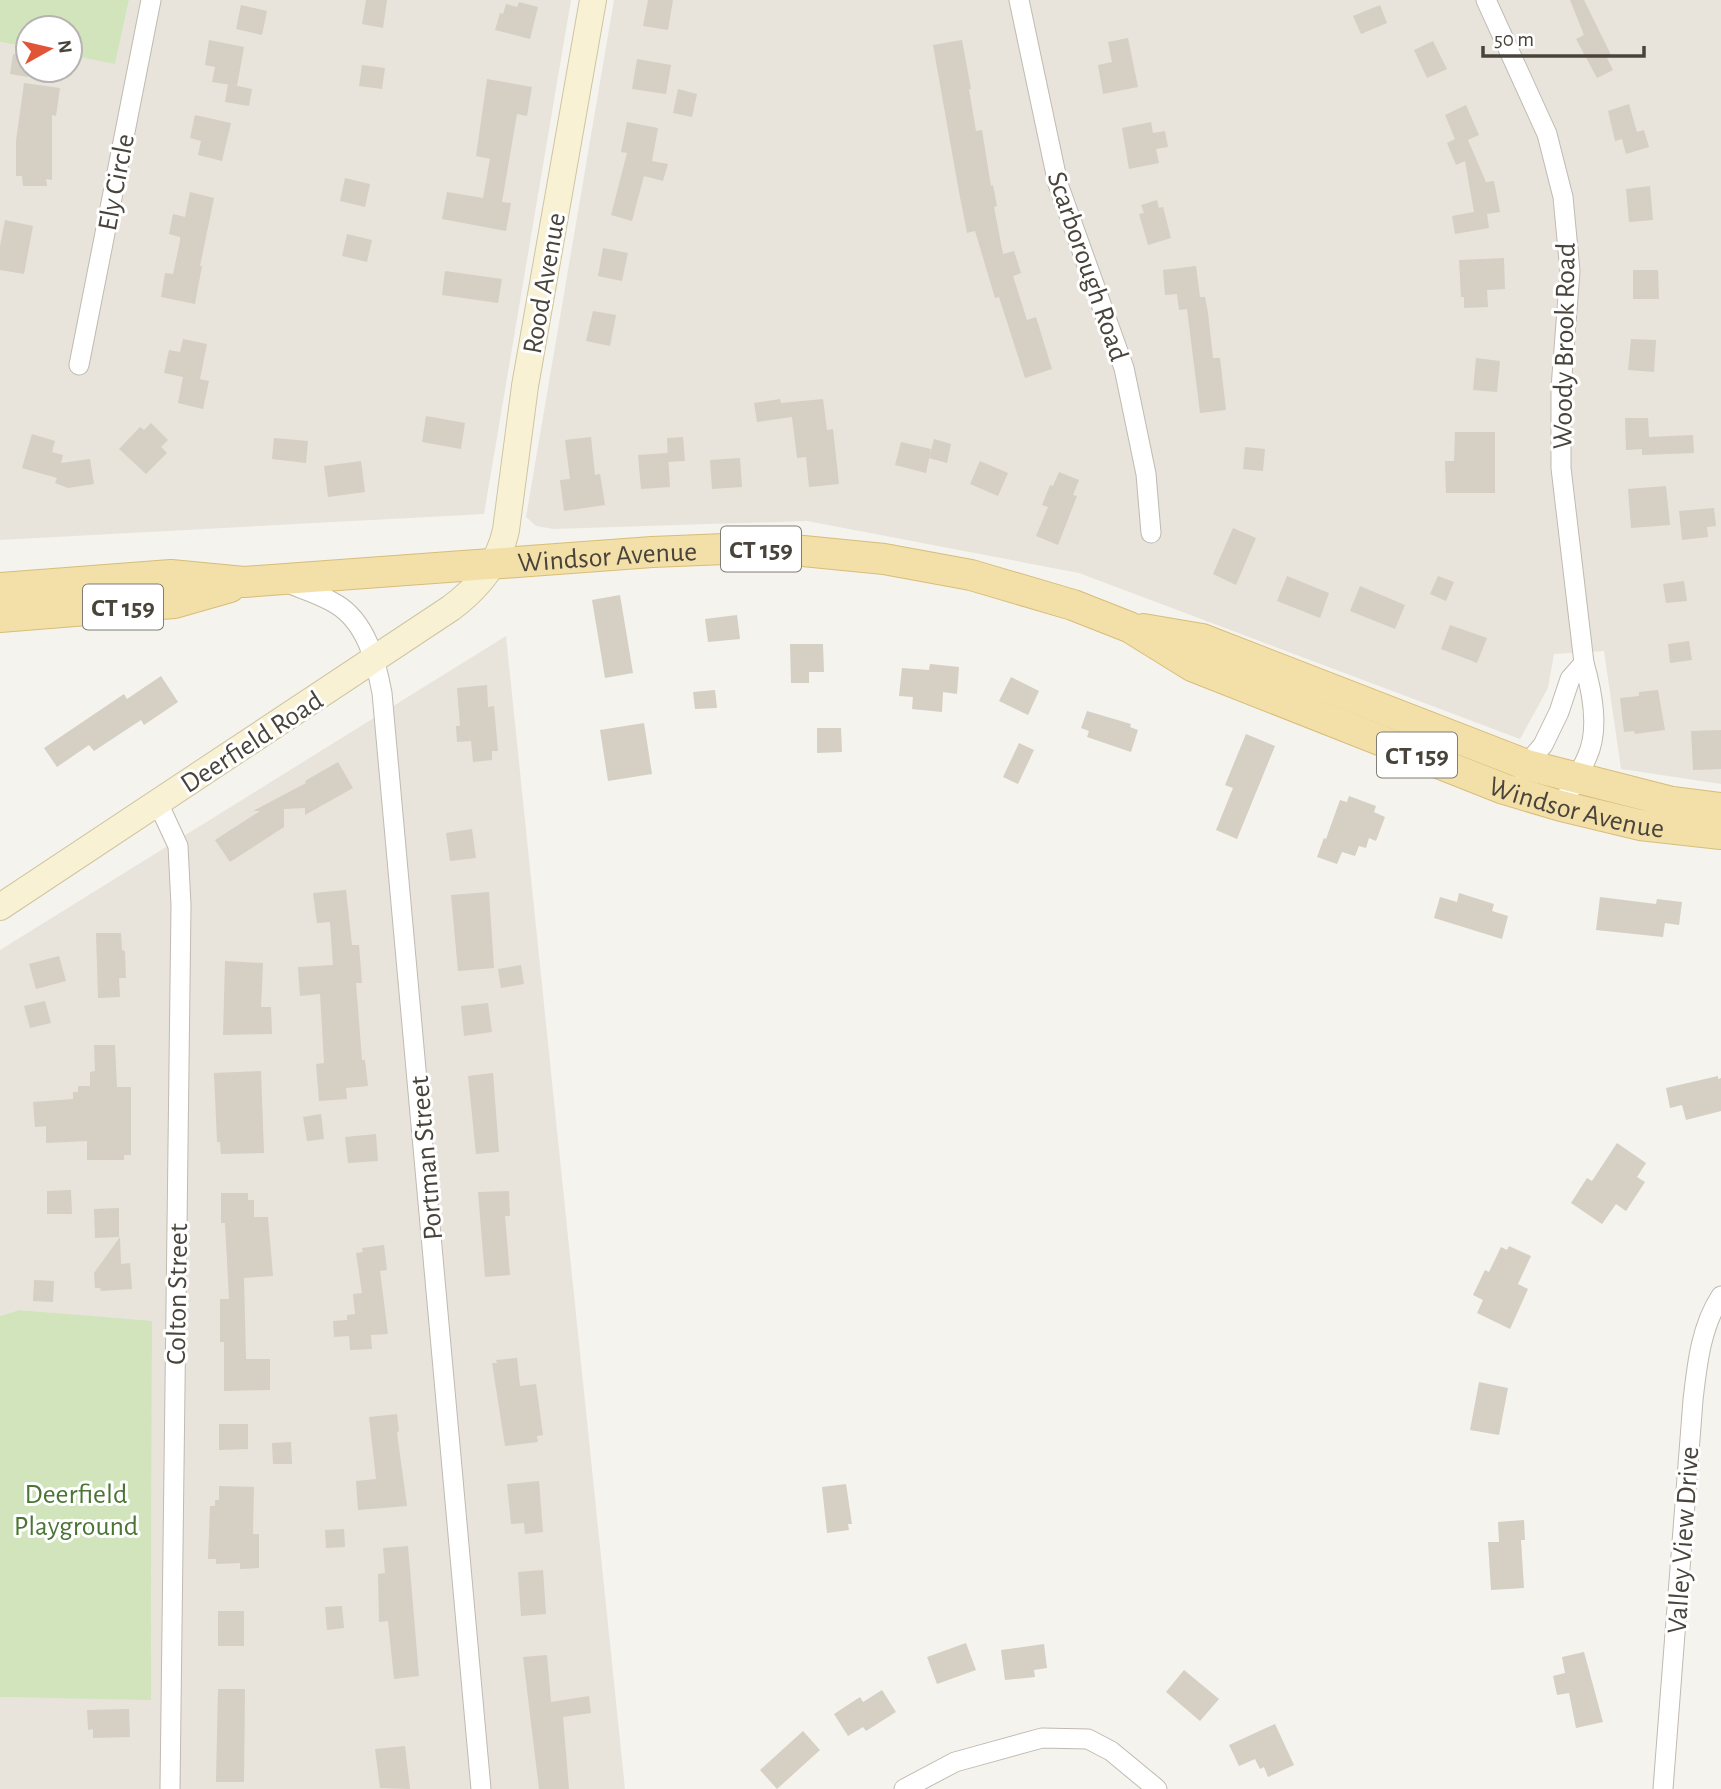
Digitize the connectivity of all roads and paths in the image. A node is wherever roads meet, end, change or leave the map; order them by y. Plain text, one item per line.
1 (151, 0) edge
2 (593, 0) edge
3 (1019, 0) edge
4 (1486, 0) edge
5 (79, 365) dead end
6 (1151, 533) dead end
7 (494, 564) junction
8 (278, 579) junction
9 (244, 582) junction
10 (0, 588) edge
11 (0, 617) edge
12 (1129, 627) junction
13 (374, 659) junction
14 (1584, 663) junction
15 (1527, 765) junction
16 (1575, 778) junction
17 (1504, 789) junction
18 (158, 803) junction
19 (1561, 806) junction
20 (1721, 808) edge
21 (1721, 834) edge
22 (0, 907) edge
23 (1721, 1296) edge
24 (170, 1789) edge
25 (481, 1789) edge
26 (904, 1789) edge
27 (1157, 1789) edge
28 (1663, 1789) edge

1 - 5 street, Ely Circle
2 - 7 street, Rood Avenue
3 - 6 street, Scarborough Road
4 - 14 street, Woody Brook Road
7 - 8 main road, Windsor Avenue / CT 159
7 - 12 main road, Windsor Avenue / CT 159
7 - 13 street, Deerfield Road
8 - 9 main road, Windsor Avenue / CT 159
8 - 13 street, Portman Street
9 - 10 main road, Windsor Avenue / CT 159
9 - 11 main road, Windsor Avenue / CT 159
12 - 15 main road, Windsor Avenue / CT 159
12 - 17 main road, Windsor Avenue / CT 159
13 - 18 street, Deerfield Road
13 - 25 street, Portman Street
14 - 15 street
14 - 16 street, Woody Brook Road
15 - 16 main road, Windsor Avenue / CT 159
15 - 17 street
16 - 19 street, Woody Brook Road
16 - 20 main road, Windsor Avenue / CT 159
17 - 19 main road, Windsor Avenue / CT 159
18 - 22 street, Deerfield Road
18 - 24 street, Colton Street
19 - 21 main road, Windsor Avenue / CT 159
23 - 28 street, Valley View Drive
26 - 27 street

